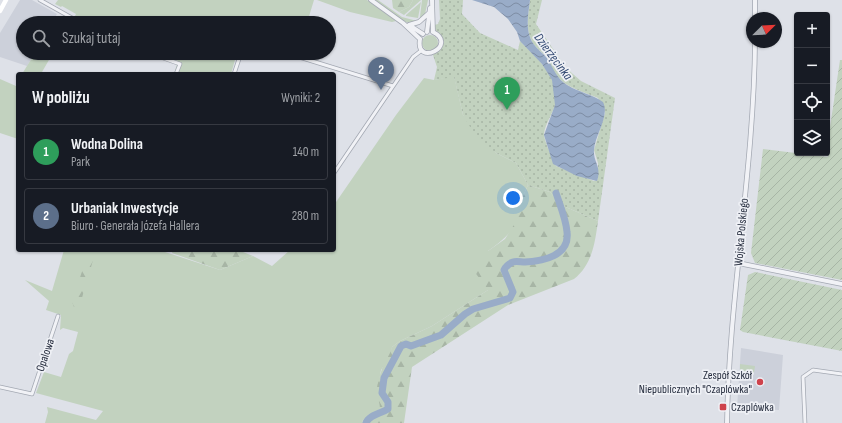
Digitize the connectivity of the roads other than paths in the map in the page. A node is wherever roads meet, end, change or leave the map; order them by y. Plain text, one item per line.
1 (6, 0) edge
2 (40, 0) edge
3 (371, 0) edge
4 (431, 0) edge
5 (755, 0) edge
6 (0, 11) edge
7 (755, 12) edge
8 (430, 13) junction
9 (69, 16) edge
10 (403, 23) junction
11 (409, 25) junction
12 (427, 32) junction
13 (433, 32) junction
14 (423, 34) junction
15 (420, 39) junction
16 (755, 48) edge
17 (422, 50) junction
18 (169, 60) edge
19 (239, 60) edge
20 (309, 60) edge
21 (177, 72) edge
22 (235, 72) edge
23 (393, 86) junction
24 (336, 171) edge
25 (738, 263) junction
26 (842, 284) edge
27 (58, 316) dead end
28 (842, 374) edge
29 (0, 387) edge
30 (727, 423) edge
31 (805, 423) edge

1 - 6 main road
2 - 9 street
3 - 10 street
4 - 8 street
4 - 13 street
5 - 7 street
8 - 11 street
8 - 12 street
10 - 11 street
10 - 15 street
11 - 14 street
12 - 13 street
12 - 14 street
13 - 17 street
14 - 15 street
15 - 17 street
16 - 25 street, Wojska Polskiego
17 - 23 street
18 - 21 street
19 - 22 street
20 - 23 street
23 - 24 street
25 - 26 street
25 - 30 street, Wojska Polskiego
27 - 29 street, Opalowa
28 - 31 street

